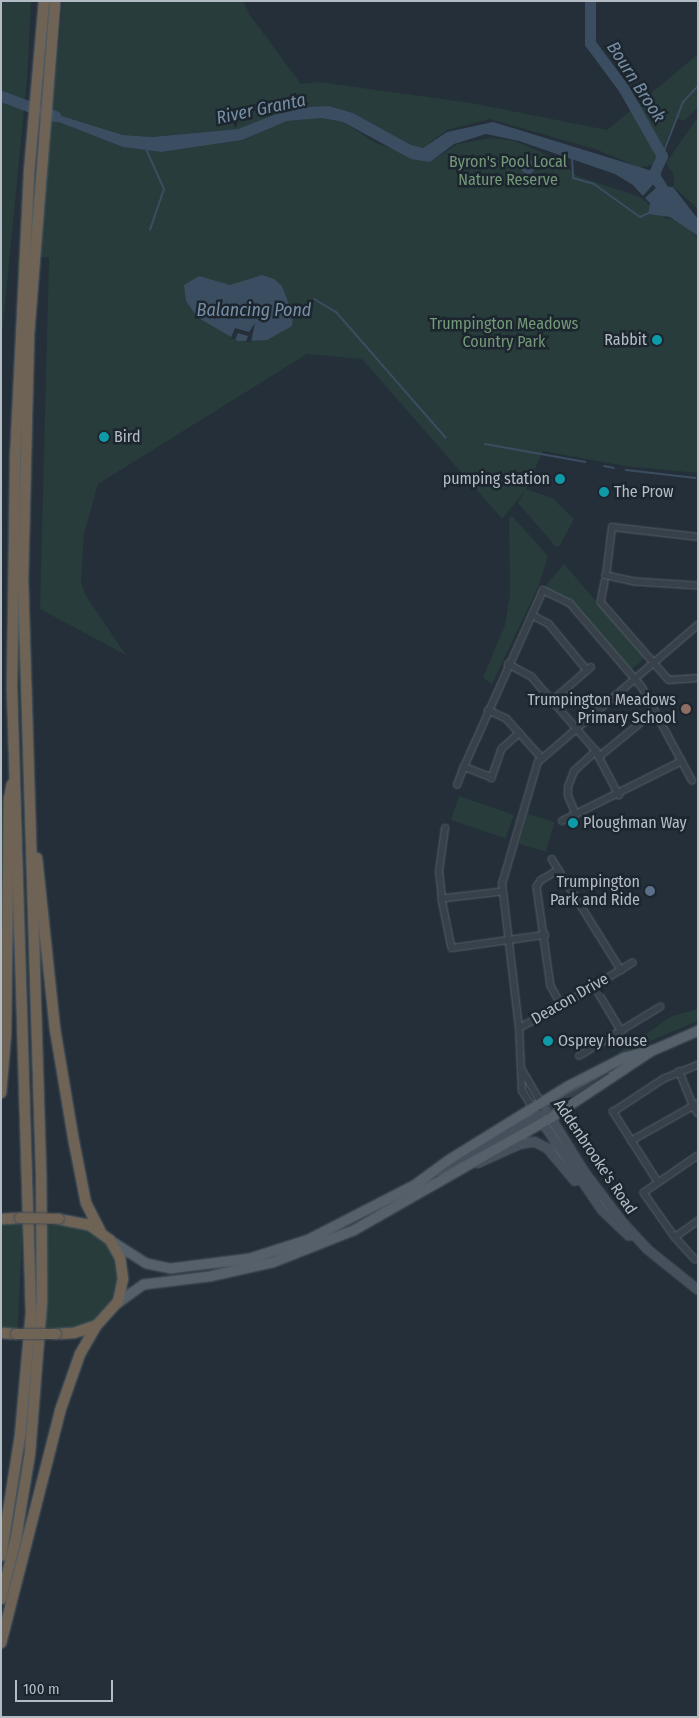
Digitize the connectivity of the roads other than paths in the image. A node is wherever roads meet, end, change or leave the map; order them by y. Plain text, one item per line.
1 (44, 1) edge
2 (55, 1) edge
3 (698, 537) edge
4 (698, 581) edge
5 (606, 582) dead end
6 (698, 586) edge
7 (532, 615) junction
8 (698, 625) edge
9 (654, 662) junction
10 (508, 664) junction
11 (698, 678) edge
12 (635, 679) junction
13 (553, 700) junction
14 (488, 710) junction
15 (655, 711) junction
16 (576, 728) junction
17 (520, 732) junction
18 (596, 751) junction
19 (600, 756) junction
20 (541, 757) junction
21 (682, 761) junction
22 (464, 767) junction
23 (15, 771) junction
24 (692, 780) dead end
25 (457, 785) dead end
26 (619, 795) junction
27 (576, 815) junction
28 (29, 822) junction
29 (562, 822) dead end
30 (445, 828) dead end
31 (552, 859) dead end
32 (559, 870) junction
33 (502, 892) junction
34 (442, 900) junction
35 (544, 935) junction
36 (509, 940) junction
37 (632, 963) dead end
38 (621, 970) junction
39 (595, 987) junction
40 (561, 1004) junction
41 (660, 1007) dead end
42 (519, 1028) junction
43 (698, 1030) edge
44 (622, 1032) junction
45 (652, 1050) junction
46 (579, 1056) dead end
47 (698, 1065) edge
48 (522, 1069) junction
49 (679, 1072) junction
50 (1, 1093) edge
51 (695, 1105) edge
52 (538, 1108) junction
53 (698, 1113) edge
54 (539, 1119) junction
55 (631, 1141) junction
56 (698, 1156) edge
57 (455, 1173) junction
58 (657, 1181) junction
59 (415, 1184) junction
60 (602, 1210) junction
61 (1, 1219) edge
62 (698, 1221) edge
63 (100, 1231) junction
64 (675, 1237) junction
65 (110, 1240) junction
66 (647, 1249) junction
67 (695, 1259) dead end
68 (698, 1290) edge
69 (118, 1302) junction
70 (98, 1325) junction
71 (1, 1332) edge
72 (1, 1556) edge
73 (1, 1599) edge
74 (1, 1642) edge

1 - 23 highway
2 - 28 highway
3 - 6 street
4 - 6 street
5 - 9 street
7 - 10 street
7 - 12 street
7 - 13 street
8 - 9 street
9 - 11 street
9 - 12 street
10 - 13 street
10 - 14 street
12 - 15 street
12 - 16 street
13 - 16 street
14 - 17 street
14 - 22 street
15 - 19 street
15 - 21 street
16 - 18 street
16 - 20 street
17 - 20 street
17 - 22 street
18 - 19 street
18 - 27 street
19 - 26 street
20 - 33 street
21 - 24 street
21 - 26 street
22 - 25 street
23 - 50 highway
23 - 72 highway
26 - 27 street
27 - 29 street
28 - 63 highway
28 - 73 highway
30 - 34 street
31 - 32 street, Deacon Drive
32 - 35 street
32 - 38 street, Deacon Drive
33 - 34 street
33 - 36 street
34 - 36 street
35 - 36 street
35 - 40 street
36 - 42 street
37 - 38 street, Deacon Drive
38 - 39 street, Deacon Drive
39 - 40 street, Deacon Drive
39 - 44 street
40 - 42 street, Deacon Drive
41 - 44 street
42 - 48 street
43 - 45 main road
44 - 46 street
45 - 52 main road
45 - 52 main road
47 - 49 street
48 - 52 street
48 - 52 street
49 - 51 street
49 - 55 street
51 - 53 street
51 - 55 street
52 - 54 main road
52 - 54 street, Addenbrooke's Road
52 - 59 main road
52 - 66 street, Addenbrooke's Road
54 - 57 main road
54 - 59 street
54 - 60 street, Addenbrooke's Road
55 - 58 street
56 - 58 street
57 - 60 street
57 - 69 main road
58 - 64 street
59 - 65 main road
60 - 66 street, Addenbrooke's Road
61 - 63 highway, bridge
62 - 64 street
63 - 65 highway
64 - 67 street
65 - 69 highway
66 - 68 street, Addenbrooke's Road
69 - 70 highway
70 - 71 highway, bridge
70 - 74 highway

